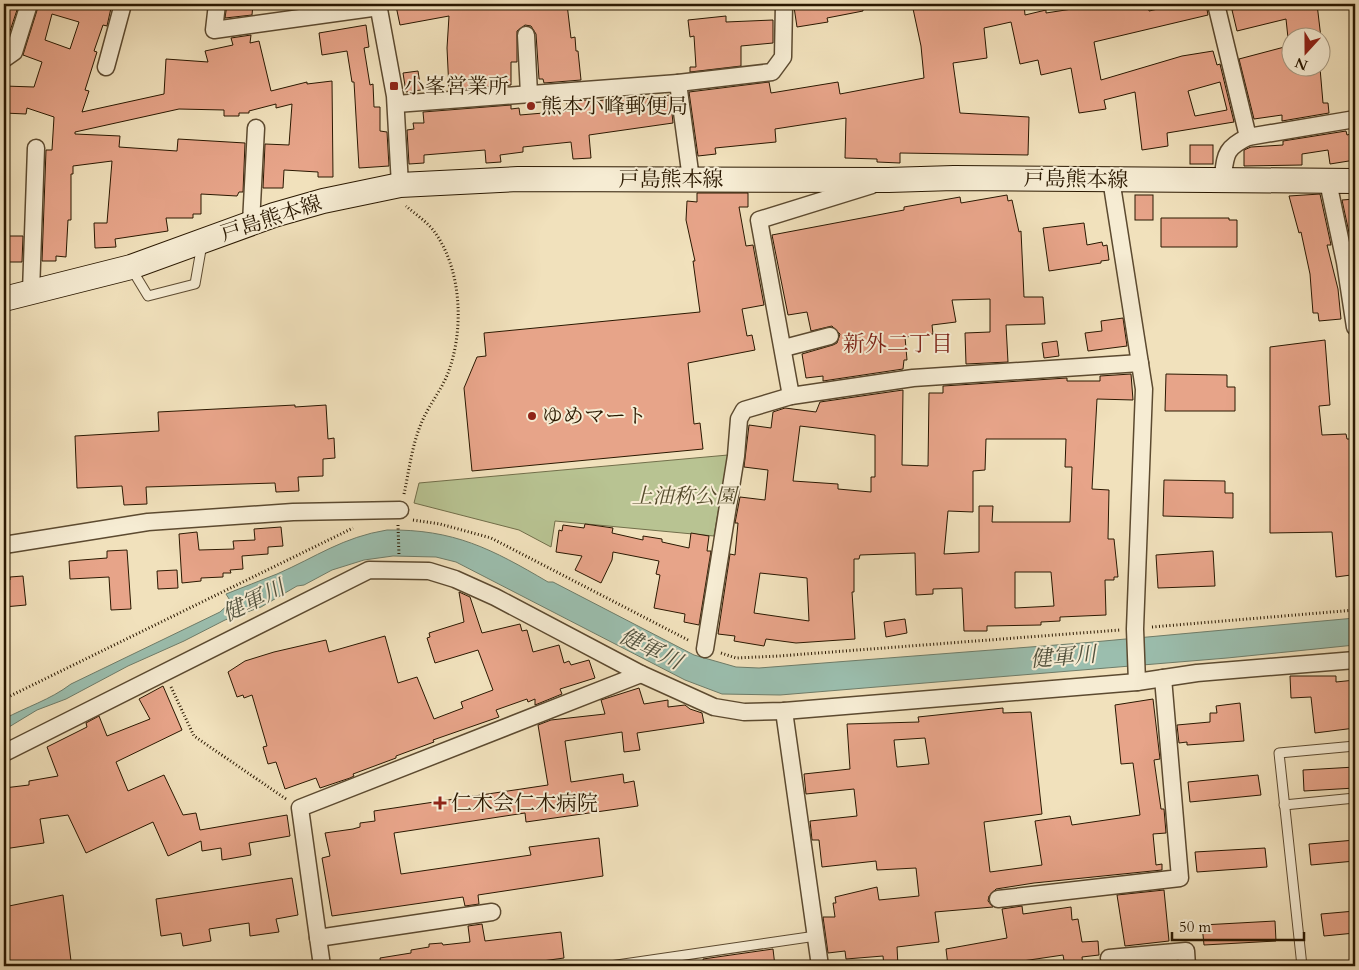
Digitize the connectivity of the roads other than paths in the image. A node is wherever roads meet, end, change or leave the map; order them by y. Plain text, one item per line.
1 (29, 4) edge
2 (123, 4) edge
3 (218, 4) edge
4 (784, 4) edge
5 (1216, 4) edge
6 (379, 5) edge
7 (526, 35) dead end
8 (4, 59) edge
9 (106, 67) dead end
10 (678, 83) junction
11 (529, 94) junction
12 (396, 104) junction
13 (1355, 119) edge
14 (256, 128) dead end
15 (1248, 137) junction
16 (36, 148) dead end
17 (691, 179) junction
18 (1111, 179) junction
19 (888, 180) junction
20 (1355, 181) edge
21 (1222, 182) junction
22 (1328, 182) junction
23 (392, 186) junction
24 (251, 223) junction
25 (203, 241) junction
26 (131, 267) junction
27 (31, 292) junction
28 (4, 299) edge
29 (1355, 327) edge
30 (830, 336) dead end
31 (784, 348) junction
32 (1140, 363) junction
33 (791, 396) junction
34 (399, 514) road end
35 (4, 545) edge
36 (705, 649) road end
37 (1355, 660) edge
38 (641, 674) junction
39 (1137, 677) junction
40 (1163, 678) junction
41 (784, 711) junction
42 (1355, 746) edge
43 (4, 753) edge
44 (1355, 798) edge
45 (1284, 805) junction
46 (998, 899) dead end
47 (492, 912) dead end
48 (816, 936) junction
49 (318, 938) junction
50 (1109, 958) dead end
51 (322, 966) edge
52 (610, 966) edge
53 (820, 966) edge
54 (1187, 966) edge
55 (1302, 966) edge

1 - 8 street
2 - 9 street
3 - 6 street
4 - 10 street
5 - 15 street
6 - 12 street
7 - 11 street
10 - 11 street
10 - 17 street
11 - 12 street
12 - 23 street
13 - 15 street
14 - 24 street
15 - 21 street
16 - 27 street
17 - 19 main road, 戸島熊本線
17 - 23 main road, 戸島熊本線
18 - 19 main road, 戸島熊本線
18 - 21 main road, 戸島熊本線
18 - 32 street
19 - 31 street
20 - 22 main road, 戸島熊本線
21 - 22 main road, 戸島熊本線
22 - 29 street
23 - 24 main road, 戸島熊本線
24 - 25 main road, 戸島熊本線
25 - 26 main road, 戸島熊本線
25 - 26 lane
26 - 27 main road, 戸島熊本線
27 - 28 main road, 戸島熊本線
30 - 31 street
31 - 33 street
32 - 33 street
32 - 39 street
33 - 36 street
34 - 35 street
37 - 40 street
38 - 41 street
38 - 43 street
38 - 49 street
39 - 40 street
39 - 41 street
40 - 46 street
41 - 48 street
42 - 45 lane
44 - 45 lane
45 - 55 lane
47 - 49 street
48 - 52 lane
48 - 53 street
49 - 51 street
50 - 54 street

